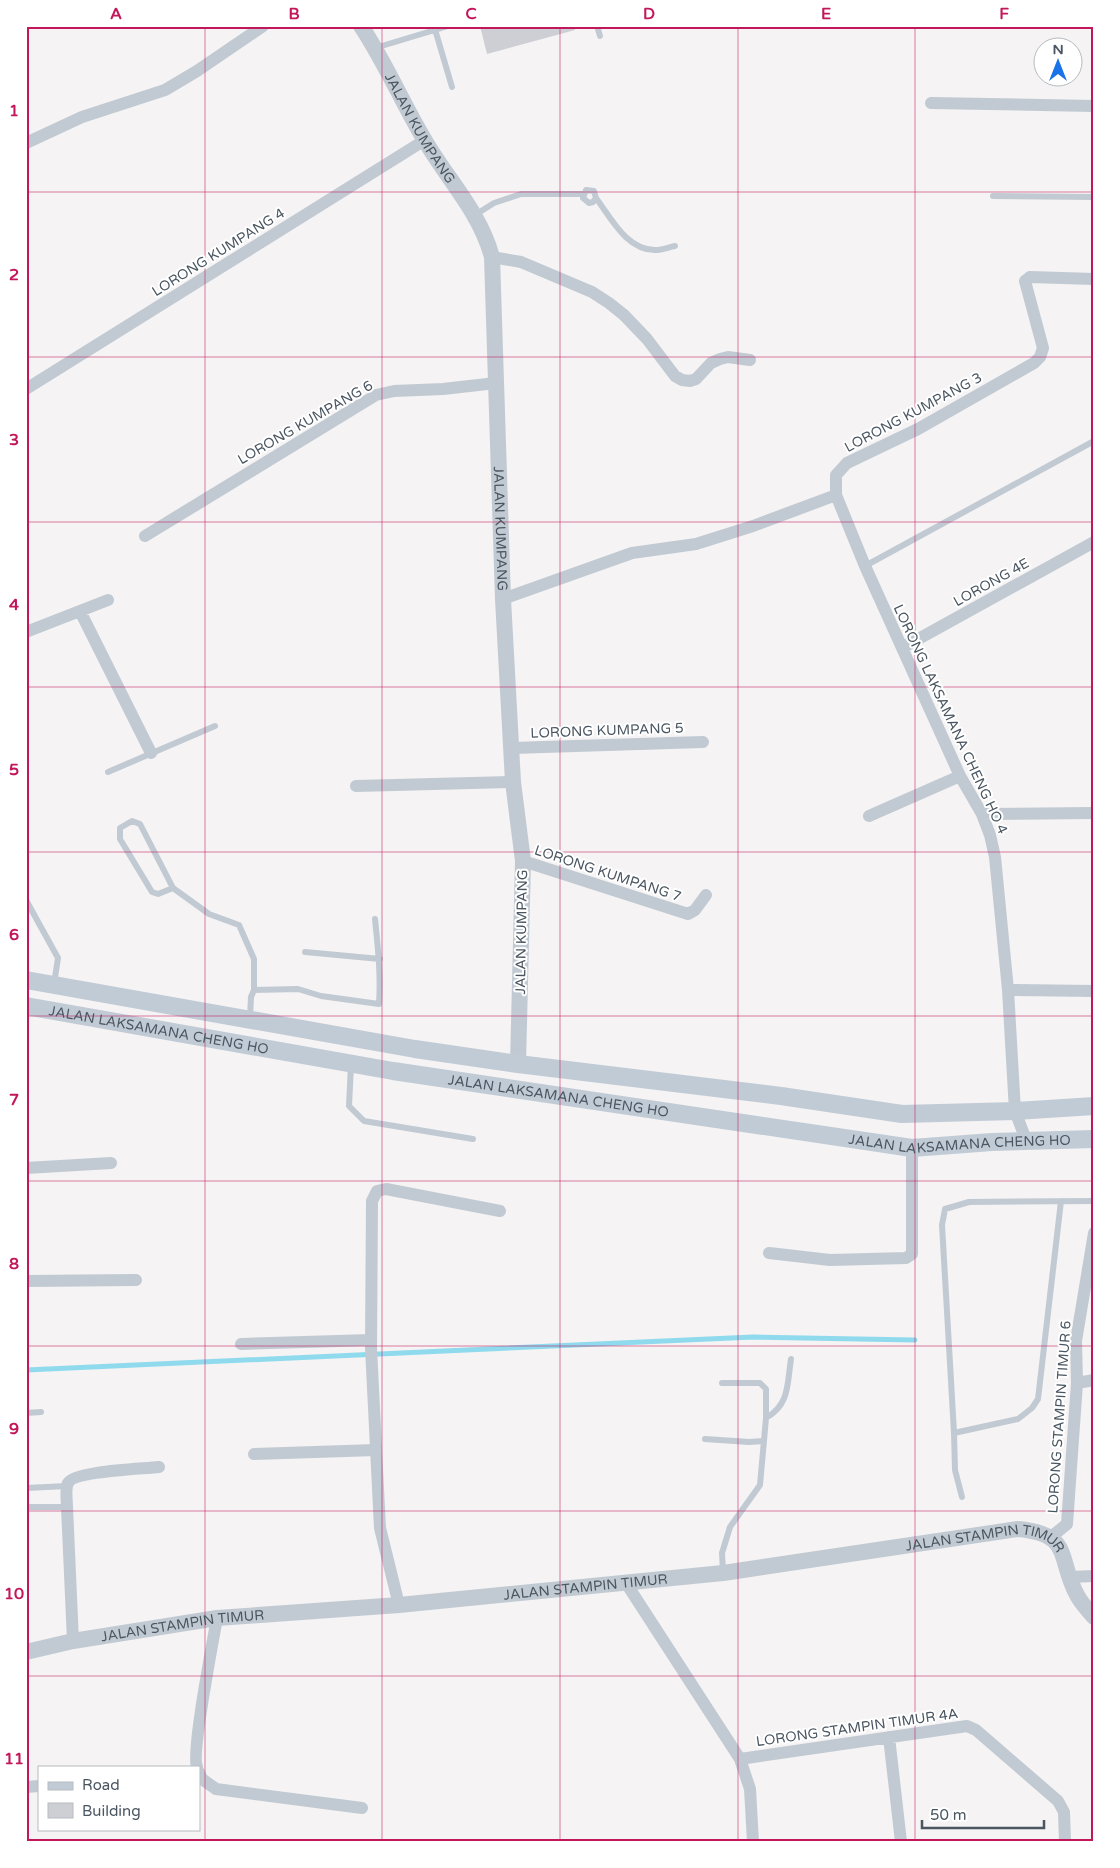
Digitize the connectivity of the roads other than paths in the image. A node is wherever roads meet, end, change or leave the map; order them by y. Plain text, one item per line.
1 (263, 26) edge
2 (361, 26) edge
3 (448, 26) edge
4 (597, 26) edge
5 (435, 28) edge
6 (600, 36) dead end
7 (375, 48) junction
8 (452, 87) dead end
9 (932, 103) dead end
10 (1094, 106) edge
11 (425, 140) junction
12 (26, 143) edge
13 (993, 196) dead end
14 (1094, 198) edge
15 (475, 215) junction
16 (675, 246) dead end
17 (492, 257) junction
18 (1094, 279) edge
19 (750, 360) dead end
20 (496, 383) junction
21 (26, 389) edge
22 (1094, 441) edge
23 (836, 496) junction
24 (145, 536) dead end
25 (1094, 542) edge
26 (865, 566) junction
27 (503, 599) junction
28 (108, 600) dead end
29 (80, 611) junction
30 (26, 632) edge
31 (902, 648) junction
32 (215, 726) dead end
33 (703, 742) dead end
34 (512, 748) junction
35 (151, 753) junction
36 (108, 772) dead end
37 (960, 776) junction
38 (513, 782) junction
39 (356, 786) dead end
40 (1094, 813) edge
41 (982, 814) junction
42 (869, 816) dead end
43 (523, 861) junction
44 (174, 888) junction
45 (706, 896) dead end
46 (26, 900) edge
47 (375, 919) dead end
48 (305, 952) dead end
49 (380, 958) junction
50 (28, 978) edge
51 (53, 985) junction
52 (254, 990) junction
53 (1008, 990) junction
54 (1094, 991) edge
55 (26, 1006) edge
56 (250, 1020) junction
57 (351, 1063) junction
58 (518, 1064) junction
59 (1094, 1106) edge
60 (1014, 1111) junction
61 (473, 1138) dead end
62 (1094, 1139) edge
63 (1026, 1140) junction
64 (912, 1148) junction
65 (111, 1163) dead end
66 (26, 1168) edge
67 (1094, 1200) edge
68 (1061, 1201) junction
69 (500, 1211) dead end
70 (1094, 1233) edge
71 (769, 1253) dead end
72 (136, 1280) dead end
73 (26, 1281) edge
74 (241, 1344) dead end
75 (371, 1344) junction
76 (791, 1359) dead end
77 (1094, 1380) edge
78 (722, 1383) dead end
79 (1077, 1383) junction
80 (26, 1412) edge
81 (40, 1412) dead end
82 (766, 1418) junction
83 (954, 1433) junction
84 (705, 1439) dead end
85 (764, 1441) junction
86 (376, 1450) junction
87 (254, 1454) dead end
88 (159, 1467) dead end
89 (67, 1486) junction
90 (26, 1488) edge
91 (962, 1497) dead end
92 (26, 1507) edge
93 (67, 1507) junction
94 (1051, 1537) junction
95 (722, 1573) junction
96 (1094, 1576) edge
97 (1070, 1577) junction
98 (626, 1583) junction
99 (399, 1605) junction
100 (1094, 1617) edge
101 (216, 1618) junction
102 (73, 1640) junction
103 (26, 1652) edge
104 (889, 1737) junction
105 (740, 1759) junction
106 (196, 1766) edge
107 (200, 1774) edge
108 (362, 1808) dead end
109 (753, 1842) edge
110 (901, 1842) edge
111 (1065, 1842) edge

1 - 12 street
2 - 7 street, JALAN KUMPANG
3 - 5 lane
4 - 6 lane
5 - 7 lane
5 - 8 lane
7 - 11 street, JALAN KUMPANG
9 - 10 street
11 - 15 street, JALAN KUMPANG
11 - 21 street, LORONG KUMPANG 4
13 - 14 lane
15 - 16 lane
15 - 17 street, JALAN KUMPANG
17 - 19 street
17 - 20 street, JALAN KUMPANG
18 - 23 street, LORONG KUMPANG 3
20 - 24 street, LORONG KUMPANG 6
20 - 27 street, JALAN KUMPANG
22 - 26 lane
23 - 26 street, LORONG LAKSAMANA CHENG HO 4
23 - 27 street
25 - 31 street, LORONG 4E
26 - 31 street, LORONG LAKSAMANA CHENG HO 4
27 - 34 street, JALAN KUMPANG
28 - 29 street
29 - 30 street
29 - 35 street
31 - 37 street, LORONG LAKSAMANA CHENG HO 4
32 - 35 lane
33 - 34 street, LORONG KUMPANG 5
34 - 38 street, JALAN KUMPANG
35 - 36 lane
37 - 41 street, LORONG LAKSAMANA CHENG HO 4
37 - 42 street
38 - 39 street
38 - 43 street, JALAN KUMPANG
40 - 41 street
41 - 53 street, LORONG LAKSAMANA CHENG HO 4
43 - 45 street, LORONG KUMPANG 7
43 - 58 street, JALAN KUMPANG
44 - 44 lane
44 - 52 lane
46 - 51 lane
47 - 49 lane
48 - 49 lane
49 - 52 lane
50 - 51 main road, JALAN LAKSAMANA CHENG HO
51 - 56 main road, JALAN LAKSAMANA CHENG HO
52 - 56 lane
53 - 54 street
53 - 60 street, LORONG LAKSAMANA CHENG HO 4
55 - 57 main road, JALAN LAKSAMANA CHENG HO
56 - 58 main road, JALAN LAKSAMANA CHENG HO
57 - 61 lane
57 - 64 main road, JALAN LAKSAMANA CHENG HO
58 - 60 main road, JALAN LAKSAMANA CHENG HO
59 - 60 main road, JALAN LAKSAMANA CHENG HO
60 - 63 street, LORONG LAKSAMANA CHENG HO 4
62 - 63 main road, JALAN LAKSAMANA CHENG HO
63 - 64 main road, JALAN LAKSAMANA CHENG HO
64 - 71 street
65 - 66 street
67 - 68 lane
68 - 83 lane
68 - 83 lane
69 - 75 street
70 - 79 street, LORONG STAMPIN TIMUR 6
72 - 73 street
74 - 75 street
75 - 86 street
76 - 82 lane
77 - 79 street
78 - 82 lane
79 - 94 street, LORONG STAMPIN TIMUR 6
80 - 81 lane
82 - 85 lane
83 - 91 lane
84 - 85 lane
85 - 95 lane
86 - 87 street
86 - 99 street
88 - 89 street
89 - 90 lane
89 - 93 street
92 - 93 lane
93 - 102 street
94 - 95 street, JALAN STAMPIN TIMUR
94 - 97 street, JALAN STAMPIN TIMUR
95 - 98 street, JALAN STAMPIN TIMUR
96 - 97 street
97 - 100 street, JALAN STAMPIN TIMUR
98 - 99 street, JALAN STAMPIN TIMUR
98 - 105 street
99 - 101 street, JALAN STAMPIN TIMUR
101 - 102 street, JALAN STAMPIN TIMUR
101 - 106 street
102 - 103 street, JALAN STAMPIN TIMUR
104 - 105 street, LORONG STAMPIN TIMUR 4A
104 - 110 street
104 - 111 street, LORONG STAMPIN TIMUR 4A
105 - 109 street
107 - 108 street

